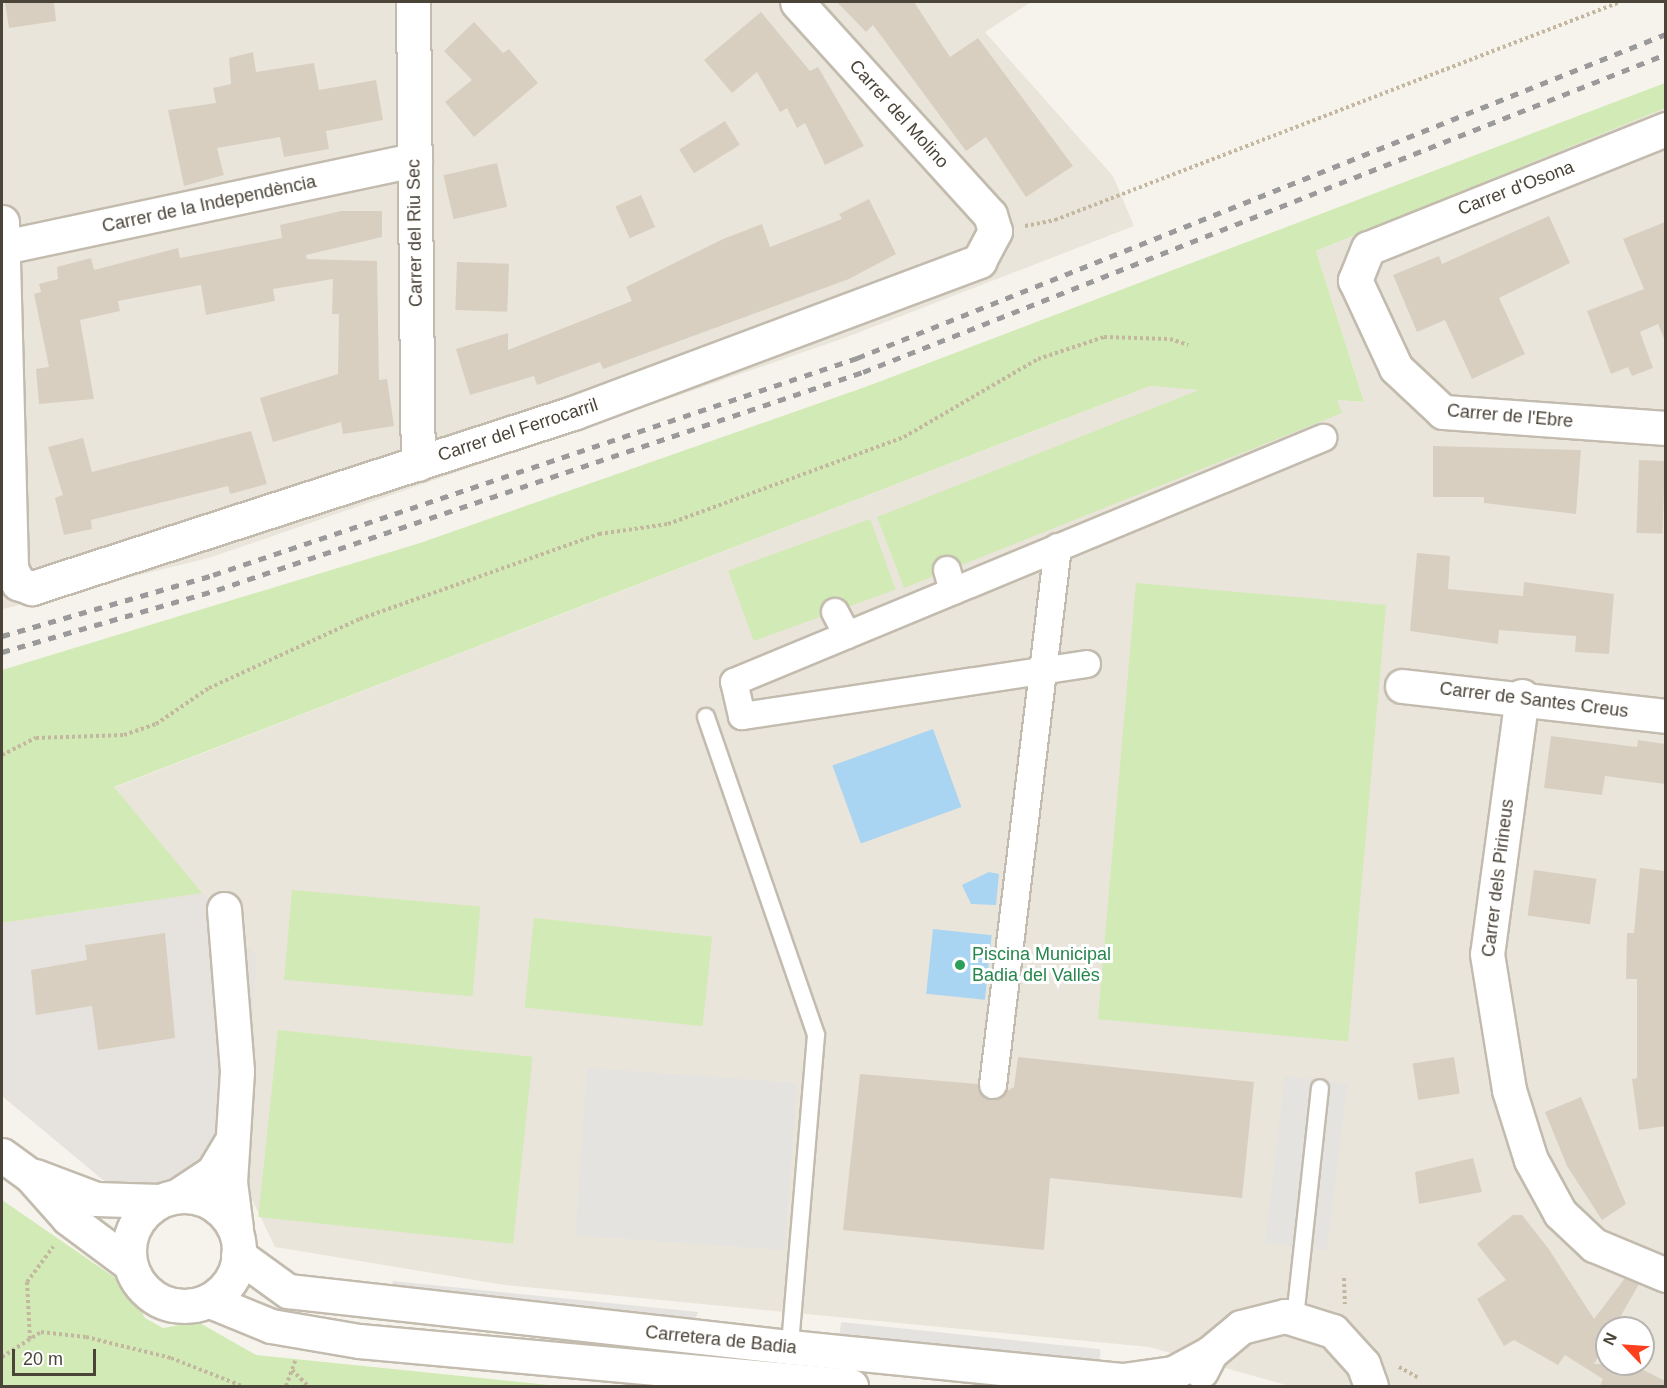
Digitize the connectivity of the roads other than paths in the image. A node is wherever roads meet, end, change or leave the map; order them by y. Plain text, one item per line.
1 (413, 2) edge
2 (797, 2) edge
3 (1665, 129) edge
4 (415, 160) junction
5 (995, 231) joint
6 (3, 235) edge
7 (1368, 248) joint
8 (1665, 428) edge
9 (1323, 438) dead end
10 (418, 464) junction
11 (1058, 547) junction
12 (835, 612) dead end
13 (847, 635) junction
14 (1087, 664) dead end
15 (1044, 669) junction
16 (1402, 686) dead end
17 (1522, 696) junction
18 (1665, 716) edge
19 (706, 717) dead end
20 (224, 909) dead end
21 (993, 1085) dead end
22 (1320, 1088) dead end
23 (232, 1140) junction
24 (2, 1155) edge
25 (30, 1175) junction
26 (168, 1198) junction
27 (237, 1242) junction
28 (130, 1264) junction
29 (1665, 1275) edge
30 (210, 1301) junction
31 (1295, 1318) junction
32 (790, 1347) junction
33 (1210, 1353) junction
34 (851, 1386) edge
35 (1196, 1386) edge
36 (1371, 1386) edge

1 - 4 street, Carrer del Riu Sec
2 - 5 street, Carrer del Molino
3 - 7 street, Carrer d'Osona
4 - 6 street, Carrer de la Independència
4 - 10 street, Carrer del Riu Sec
5 - 10 street, Carrer del Ferrocarril
6 - 10 street, Carrer del Ferrocarril
7 - 8 street, Carrer de l'Ebre
9 - 11 street
11 - 13 street
11 - 15 street
12 - 13 street
13 - 15 street
14 - 15 street
15 - 21 street
16 - 17 street, Carrer de Santes Creus
17 - 18 street, Carrer de Santes Creus
17 - 29 street, Carrer dels Pirineus
19 - 32 lane
20 - 23 street
22 - 31 lane
23 - 26 street
23 - 27 street
24 - 25 street
25 - 26 street
25 - 28 street
26 - 27 street
26 - 28 street
27 - 30 street
27 - 32 street, Carretera de Badia
28 - 30 street
30 - 34 street, Carretera de Badia
31 - 33 street, Carretera de Badia
31 - 36 street
32 - 33 street, Carretera de Badia
33 - 35 street

